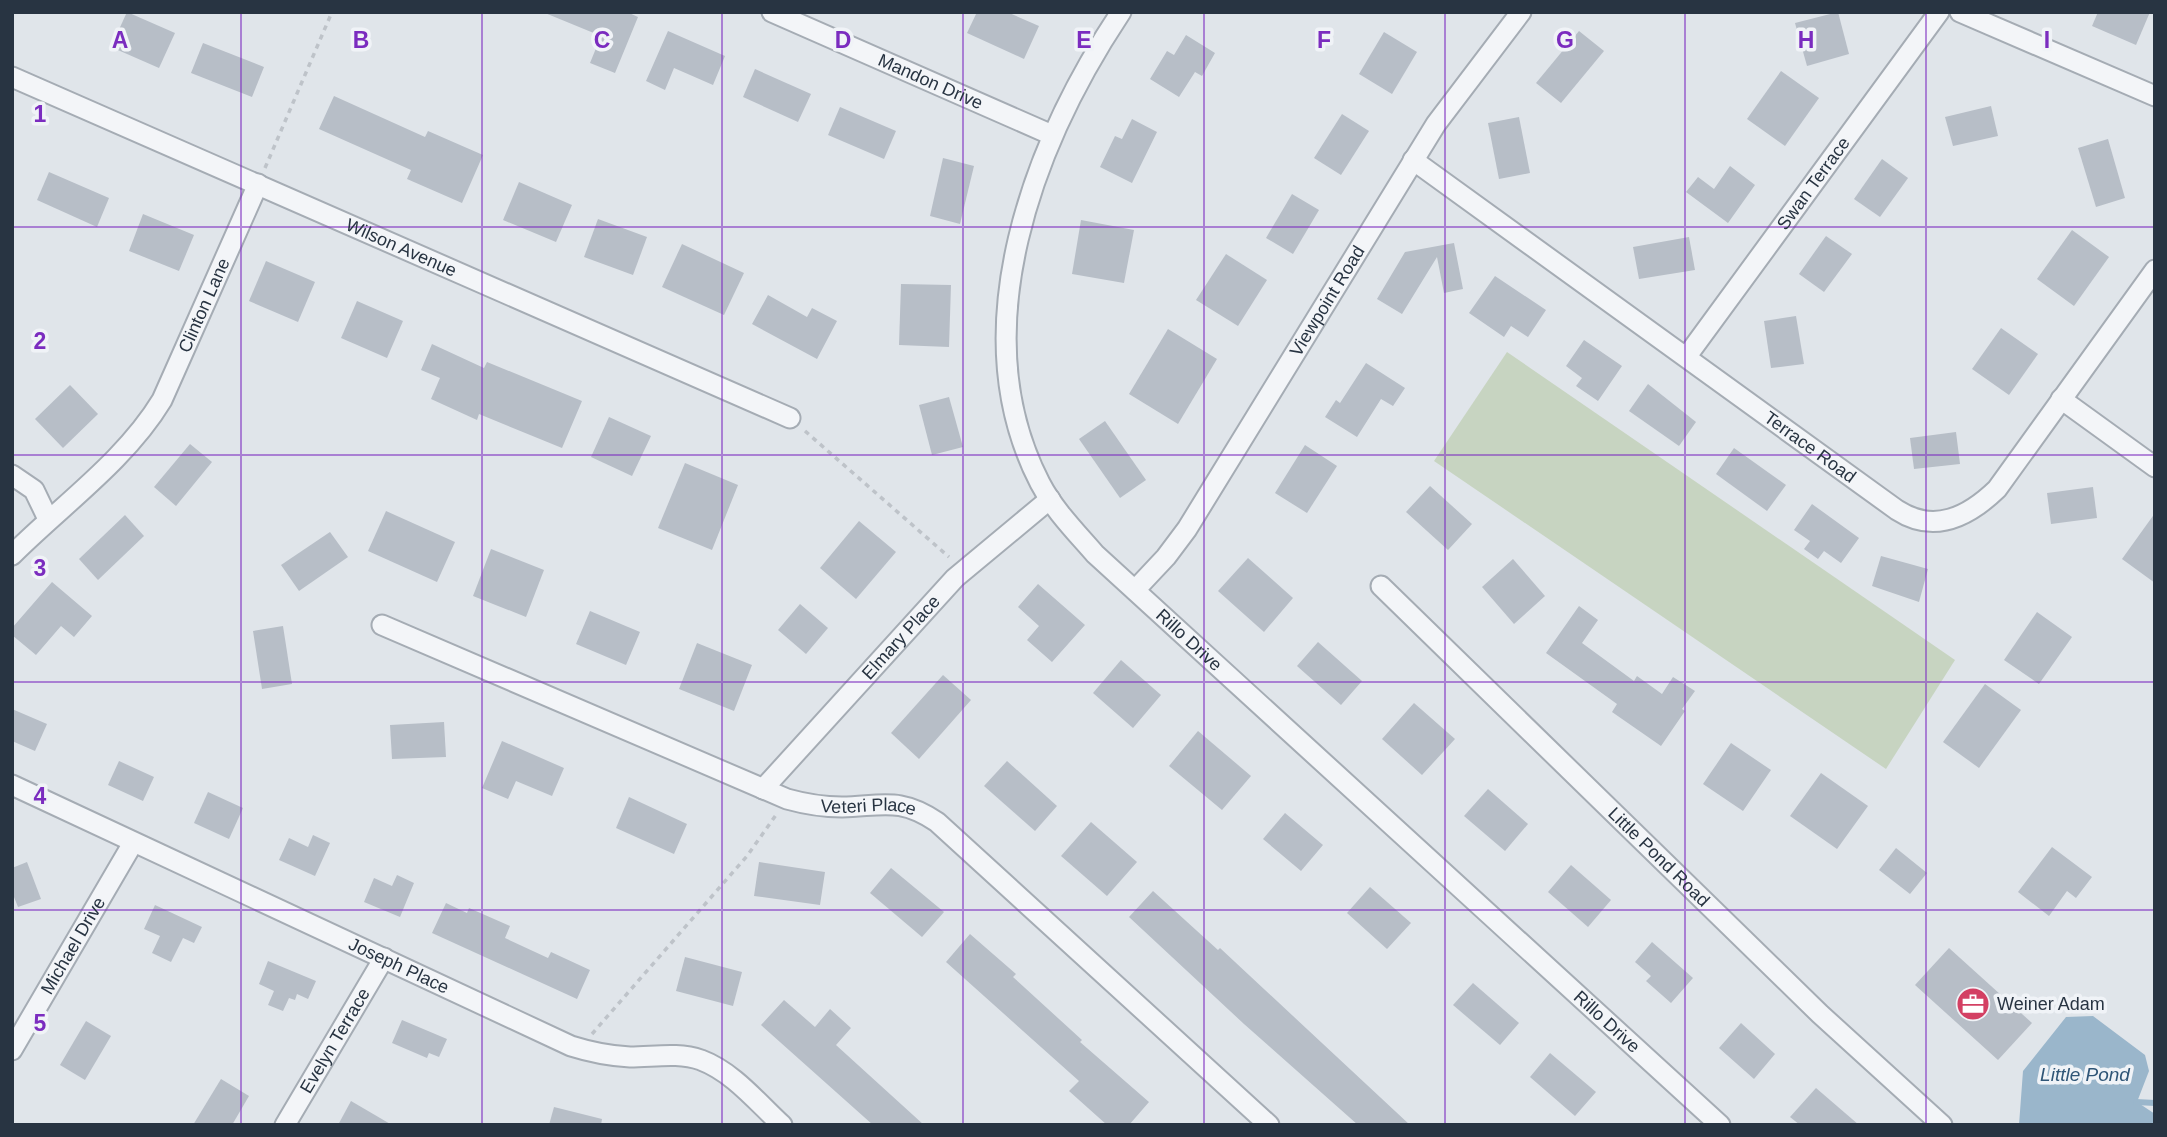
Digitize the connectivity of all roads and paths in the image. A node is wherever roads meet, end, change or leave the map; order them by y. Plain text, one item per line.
1 (332, 12) edge
2 (772, 12) edge
3 (1121, 12) edge
4 (1521, 12) edge
5 (1939, 12) edge
6 (1960, 12) edge
7 (12, 77) edge
8 (2155, 96) edge
9 (1052, 135) junction
10 (1413, 160) junction
11 (258, 184) junction
12 (2155, 270) edge
13 (1686, 356) junction
14 (2061, 399) junction
15 (790, 418) joint
16 (2155, 467) edge
17 (12, 475) edge
18 (1050, 499) junction
19 (48, 519) junction
20 (12, 555) edge
21 (964, 570) junction
22 (1381, 586) dead end
23 (1135, 590) junction
24 (382, 625) dead end
25 (12, 785) edge
26 (763, 789) junction
27 (787, 799) junction
28 (133, 843) junction
29 (384, 958) junction
30 (12, 1049) edge
31 (586, 1050) junction
32 (285, 1125) edge
33 (782, 1125) edge
34 (1269, 1125) edge
35 (1720, 1125) edge
36 (1942, 1125) edge

1 - 11 path
2 - 9 street, Mandon Drive
3 - 9 street, Rillo Drive
4 - 10 street, Viewpoint Road
5 - 13 street, Swan Terrace
6 - 8 street
7 - 11 street, Wilson Avenue
9 - 18 street, Rillo Drive
10 - 13 street, Terrace Road
10 - 23 street, Viewpoint Road
11 - 15 street, Wilson Avenue
11 - 19 street, Clinton Lane
12 - 14 street, Terrace Road
13 - 14 street, Terrace Road
14 - 16 street
15 - 21 path
17 - 19 street
18 - 21 street, Elmary Place
18 - 23 street, Rillo Drive
19 - 20 street, Clinton Lane
21 - 26 street, Elmary Place
22 - 36 street, Little Pond Road
23 - 35 street, Rillo Drive
24 - 26 street, Veteri Place
25 - 28 street, Joseph Place
26 - 27 street, Veteri Place
27 - 31 path
27 - 34 street, Veteri Place
28 - 29 street, Joseph Place
28 - 30 street, Michael Drive
29 - 31 street, Joseph Place
29 - 32 street, Evelyn Terrace
31 - 33 street, Joseph Place

